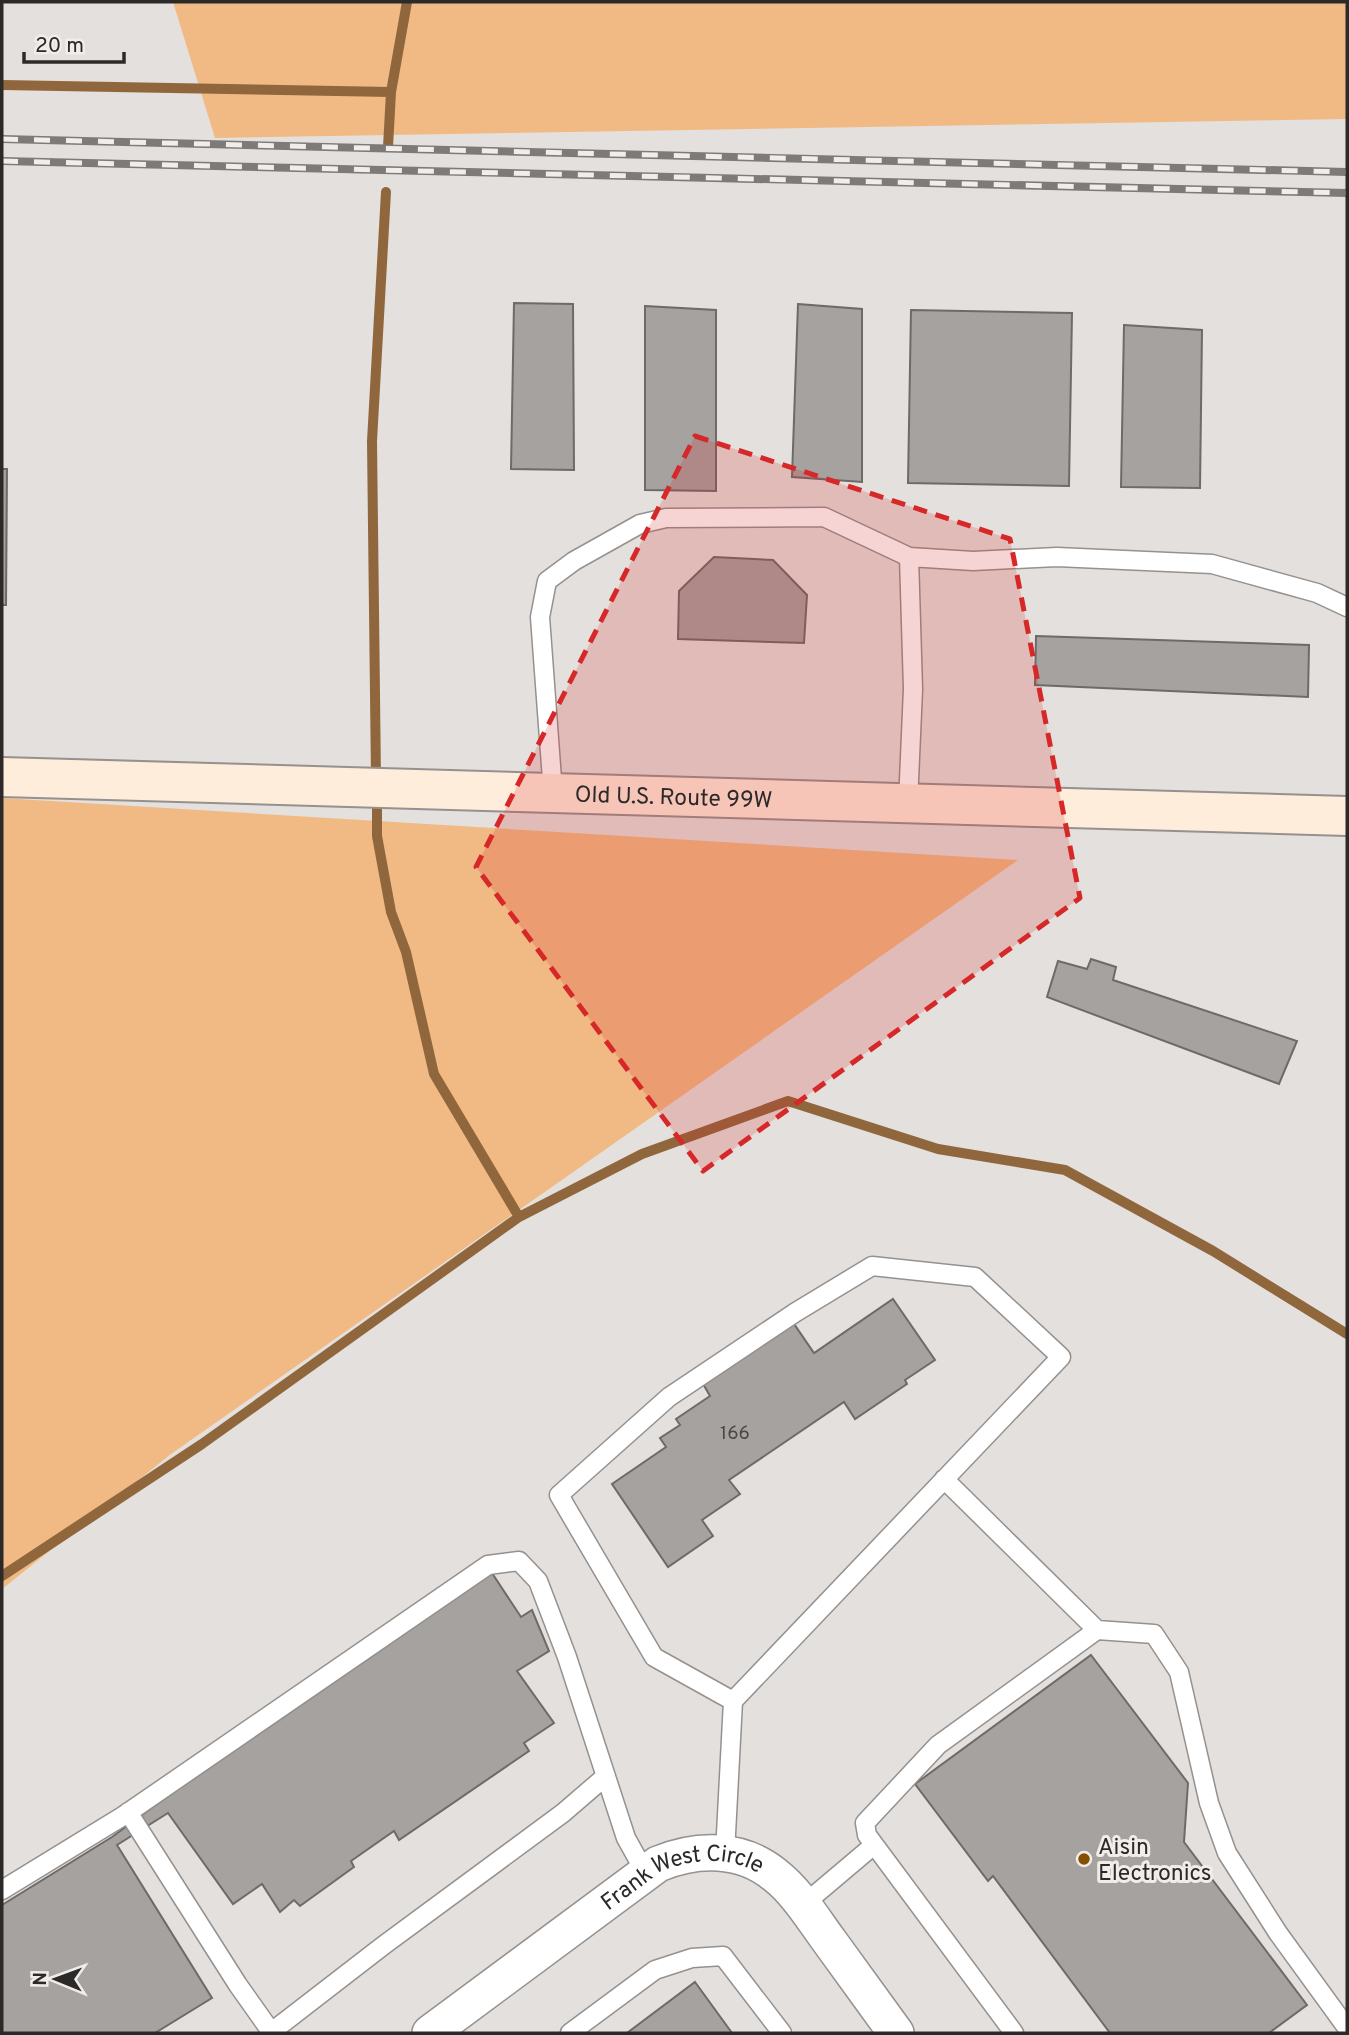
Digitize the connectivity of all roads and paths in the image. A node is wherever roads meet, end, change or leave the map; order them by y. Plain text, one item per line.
1 (909, 557) junction
2 (1347, 607) edge
3 (2, 777) edge
4 (553, 793) junction
5 (908, 803) junction
6 (1347, 816) edge
7 (944, 1479) junction
8 (1097, 1630) junction
9 (733, 1700) junction
10 (606, 1776) junction
11 (128, 1812) junction
12 (874, 1844) junction
13 (725, 1853) junction
14 (646, 1874) junction
15 (2, 1890) edge
16 (803, 1905) junction
17 (1347, 2028) edge
18 (271, 2033) edge
19 (430, 2033) edge
20 (570, 2033) edge
21 (782, 2033) edge
22 (896, 2033) edge
23 (1014, 2033) edge

1 - 2 lane
1 - 4 lane
1 - 5 lane
3 - 4 main road, Old U.S. Route 99W
4 - 5 main road, Old U.S. Route 99W
5 - 6 main road, Old U.S. Route 99W
7 - 8 lane
7 - 9 lane
7 - 9 lane
8 - 12 lane
8 - 17 lane
9 - 13 lane
10 - 11 lane
10 - 14 lane
10 - 18 lane
11 - 15 lane
11 - 18 lane
12 - 16 lane
12 - 23 lane
13 - 14 street, Frank West Circle
13 - 16 street, Frank West Circle
14 - 19 street, Frank West Circle
16 - 22 street, Frank West Circle
20 - 21 lane

